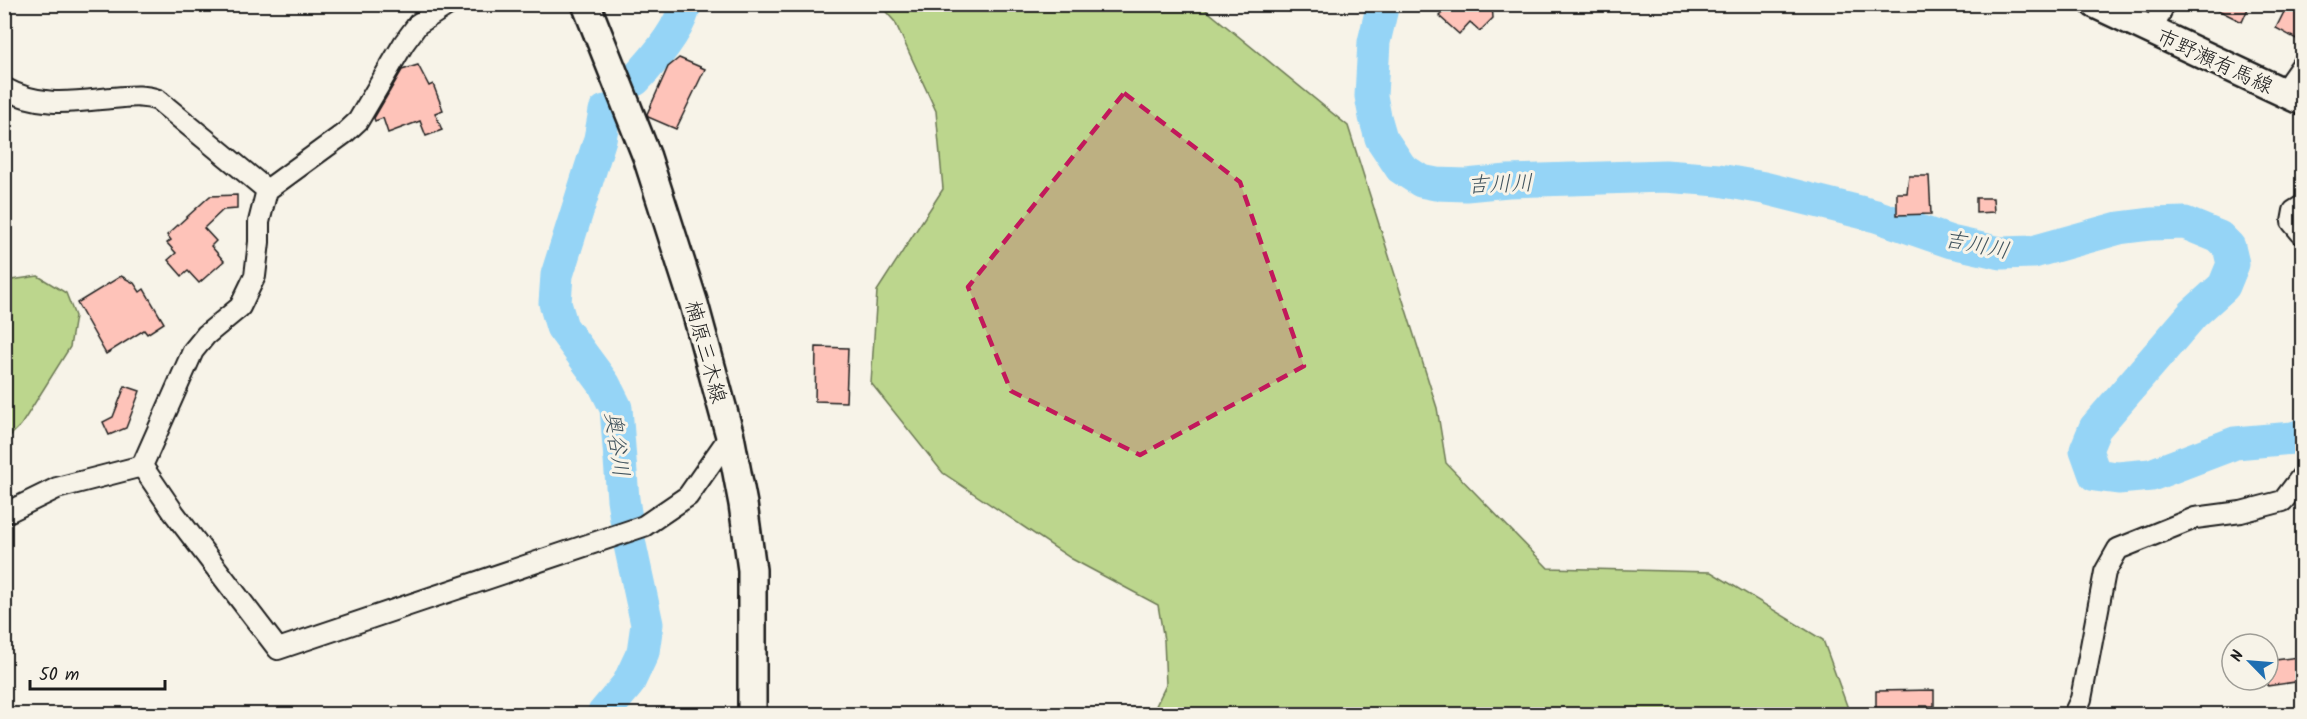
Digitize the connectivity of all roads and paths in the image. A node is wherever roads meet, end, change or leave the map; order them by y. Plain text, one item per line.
1 (449, 4) edge
2 (586, 4) edge
3 (2096, 4) edge
4 (2164, 4) edge
5 (2152, 32) junction
6 (2302, 64) edge
7 (4, 88) edge
8 (2293, 96) edge
9 (267, 190) junction
10 (2302, 206) edge
11 (2302, 234) edge
12 (729, 436) junction
13 (142, 466) junction
14 (2302, 476) edge
15 (4, 514) edge
16 (752, 714) edge
17 (2074, 714) edge

1 - 9 street
2 - 12 main road, 楠原三木線
3 - 5 main road, 市野瀬有馬線
4 - 5 street
5 - 8 main road, 市野瀬有馬線
6 - 8 street
7 - 9 street
9 - 13 street
10 - 11 street
12 - 13 street
12 - 16 main road, 楠原三木線
13 - 15 street
14 - 17 street

